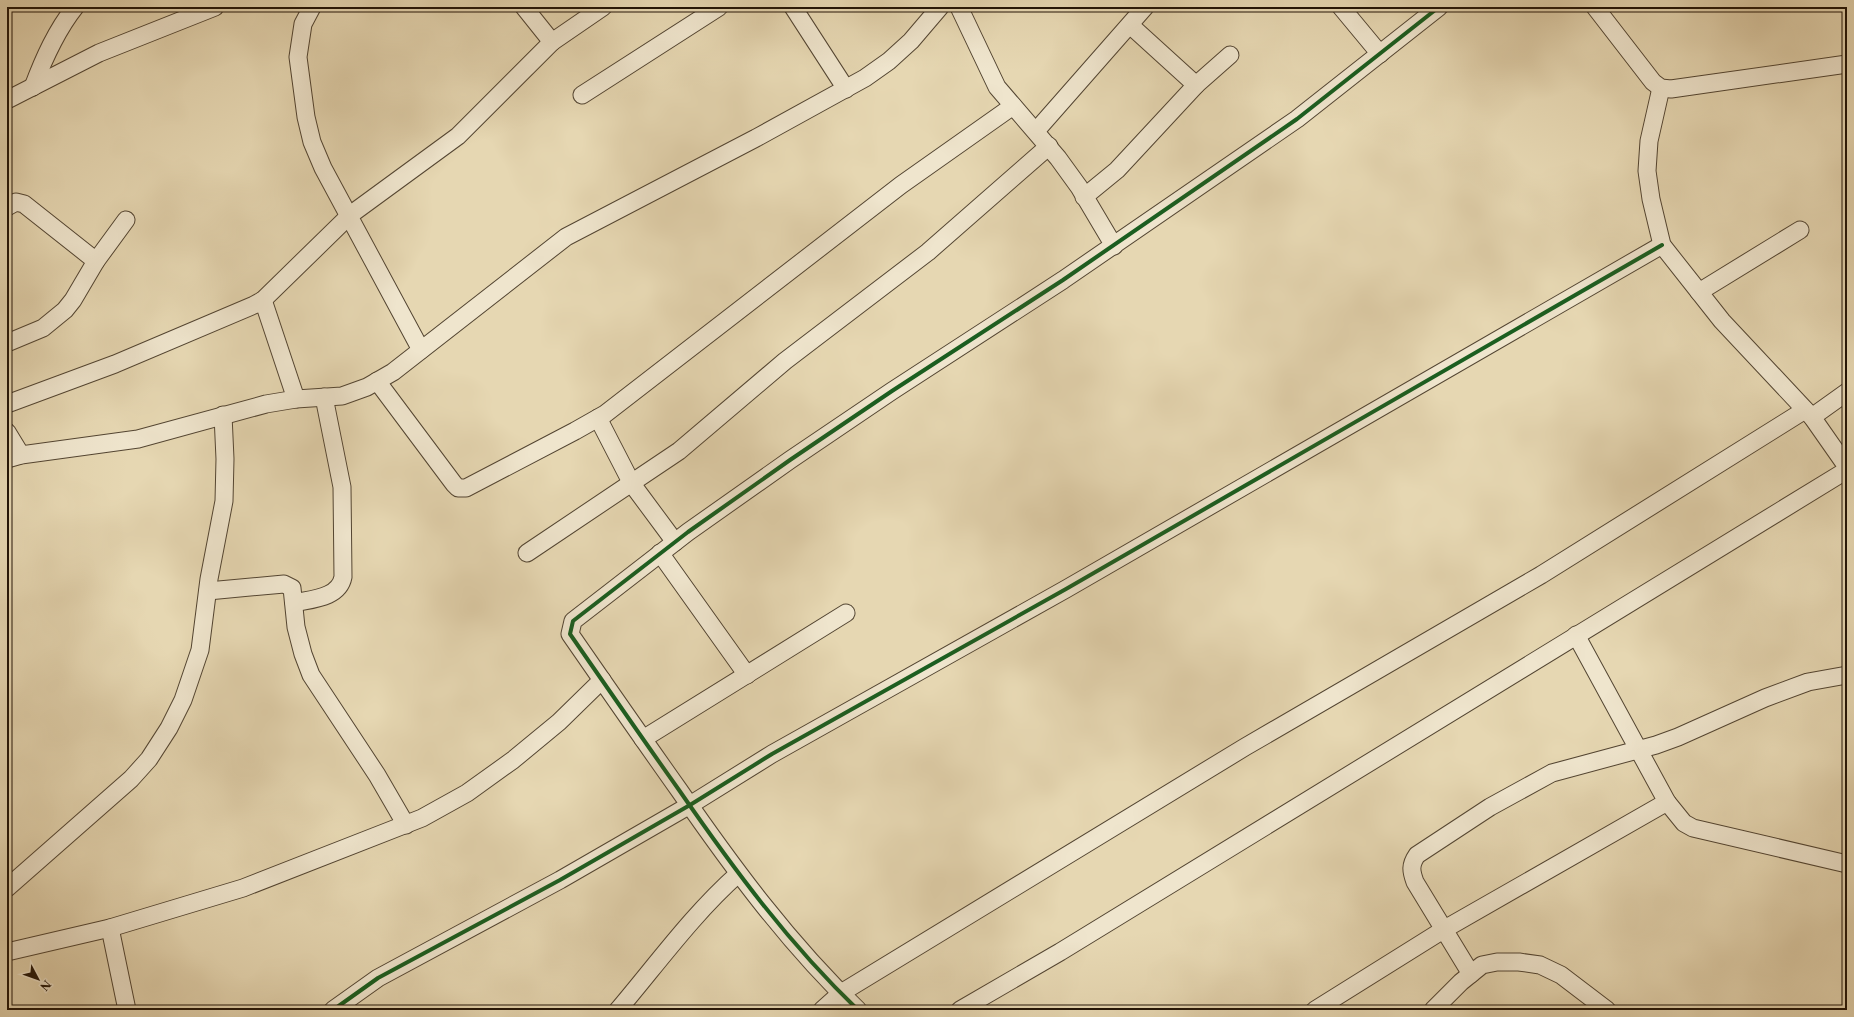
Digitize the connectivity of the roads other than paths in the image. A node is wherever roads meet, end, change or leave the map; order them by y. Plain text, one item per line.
1 (75, 7) edge
2 (216, 7) edge
3 (312, 7) edge
4 (524, 7) edge
5 (603, 7) edge
6 (718, 7) edge
7 (793, 7) edge
8 (940, 7) edge
9 (959, 7) edge
10 (1146, 7) edge
11 (1341, 7) edge
12 (1439, 7) edge
13 (1598, 8) edge
14 (1130, 25) junction
15 (552, 42) junction
16 (1380, 54) junction
17 (1230, 55) dead end
18 (1847, 64) edge
19 (1196, 85) junction
20 (33, 87) junction
21 (1660, 88) junction
22 (846, 89) junction
23 (582, 95) dead end
24 (7, 100) edge
25 (1014, 106) junction
26 (1036, 131) junction
27 (1049, 146) junction
28 (1084, 197) junction
29 (7, 207) edge
30 (350, 215) junction
31 (126, 220) dead end
32 (1800, 230) dead end
33 (1662, 245) junction
34 (1114, 246) junction
35 (96, 261) junction
36 (1699, 292) junction
37 (263, 300) junction
38 (7, 343) edge
39 (421, 350) junction
40 (377, 381) junction
41 (1847, 392) edge
42 (324, 397) junction
43 (296, 399) junction
44 (7, 404) edge
45 (1808, 414) junction
46 (223, 415) junction
47 (598, 418) junction
48 (7, 432) edge
49 (14, 457) edge
50 (1847, 469) edge
51 (632, 484) junction
52 (675, 542) junction
53 (527, 553) dead end
54 (660, 553) junction
55 (208, 591) junction
56 (294, 603) junction
57 (846, 613) dead end
58 (1576, 635) junction
59 (747, 675) junction
60 (1847, 675) edge
61 (602, 680) junction
62 (643, 739) junction
63 (1639, 749) junction
64 (1667, 802) junction
65 (690, 805) junction
66 (406, 825) junction
67 (1847, 864) edge
68 (738, 874) junction
69 (7, 888) edge
70 (110, 928) junction
71 (1443, 930) junction
72 (7, 952) edge
73 (1472, 974) junction
74 (841, 993) junction
75 (127, 1010) edge
76 (333, 1010) edge
77 (618, 1010) edge
78 (822, 1010) edge
79 (858, 1010) edge
80 (960, 1010) edge
81 (1315, 1010) edge
82 (1433, 1010) edge
83 (1607, 1010) edge

1 - 20 street
2 - 20 street
3 - 30 street
4 - 15 street
5 - 15 street
6 - 23 street
7 - 22 street
8 - 22 street
9 - 25 street
10 - 14 street
11 - 16 street
12 - 16 street
13 - 21 street
14 - 19 street
14 - 26 street
15 - 30 street
16 - 34 street
17 - 19 street
18 - 21 street
19 - 28 street
20 - 24 street
21 - 33 street
22 - 39 street
25 - 26 street
25 - 47 street
26 - 27 street
27 - 28 street
27 - 51 street
28 - 34 street
29 - 35 street
30 - 37 street
30 - 39 street
31 - 35 street
32 - 36 street
33 - 36 street
33 - 65 street
34 - 52 street
35 - 38 street
36 - 45 street
37 - 43 street
37 - 44 street
39 - 40 street
40 - 42 street
40 - 47 street
41 - 45 street
42 - 43 street
42 - 56 street
43 - 46 street
45 - 50 street
45 - 74 street
46 - 49 street
46 - 55 street
47 - 51 street
48 - 49 street
50 - 58 street
51 - 52 street
51 - 53 street
52 - 54 street
54 - 59 street
54 - 61 street
55 - 56 street
55 - 69 street
56 - 66 street
57 - 59 street
58 - 63 street
58 - 80 street
59 - 62 street
60 - 63 street
61 - 62 street
61 - 66 street
62 - 65 street
63 - 64 street
63 - 71 street
64 - 67 street
64 - 71 street
65 - 68 street
65 - 76 street
66 - 70 street
68 - 74 street
68 - 77 street
70 - 72 street
70 - 75 street
71 - 73 street
71 - 81 street
73 - 82 street
73 - 83 street
74 - 78 street
74 - 79 street

